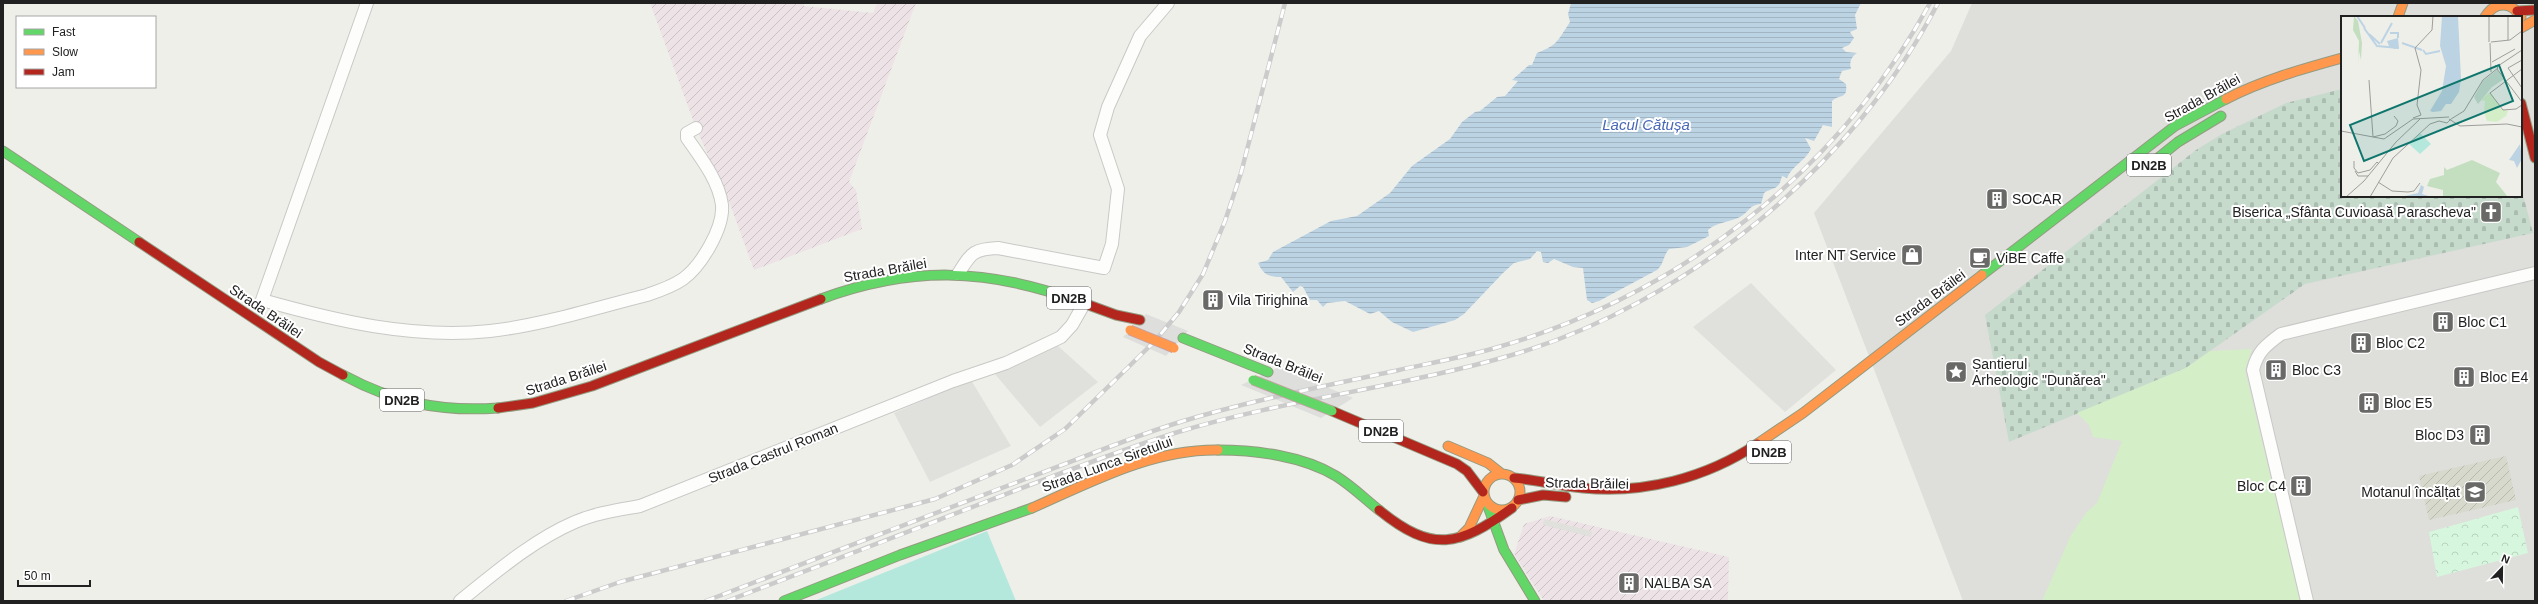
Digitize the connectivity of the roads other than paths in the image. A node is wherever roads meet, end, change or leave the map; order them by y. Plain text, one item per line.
1 (367, 3) edge
2 (1168, 3) edge
3 (2403, 3) edge
4 (2535, 10) edge
5 (2487, 11) edge
6 (2515, 11) edge
7 (2398, 16) edge
8 (2535, 20) edge
9 (2522, 26) edge
10 (2341, 58) edge
11 (2522, 107) edge
12 (2228, 112) dead end
13 (696, 128) dead end
14 (3, 151) edge
15 (2535, 158) edge
16 (2147, 166) dead end
17 (2535, 273) edge
18 (958, 274) junction
19 (262, 300) junction
20 (1084, 304) junction
21 (1116, 317) junction
22 (252, 318) junction
23 (1143, 322) dead end
24 (1179, 336) dead end
25 (1177, 349) dead end
26 (1272, 374) dead end
27 (1249, 378) dead end
28 (1442, 443) dead end
29 (1502, 474) junction
30 (1514, 478) junction
31 (1484, 496) junction
32 (1576, 498) dead end
33 (1515, 504) junction
34 (1492, 523) junction
35 (1456, 540) junction
36 (1504, 550) junction
37 (460, 601) edge
38 (784, 601) edge
39 (1535, 601) edge
40 (2307, 601) edge

1 - 19 street
2 - 18 street
3 - 7 main road
4 - 6 main road
5 - 6 main road
8 - 9 main road
10 - 30 main road, Strada Brăilei / DN2B
11 - 15 main road
12 - 16 main road, Strada Brăilei / DN2B
13 - 19 street
14 - 22 main road, Strada Brăilei / DN2B
17 - 40 street
18 - 20 main road, Strada Brăilei / DN2B
18 - 22 main road, Strada Brăilei / DN2B
19 - 22 street
20 - 21 main road, Strada Brăilei / DN2B
20 - 37 street, Strada Castrul Roman
21 - 23 main road, Strada Brăilei / DN2B
21 - 25 main road, Strada Brăilei / DN2B, bridge
24 - 26 main road, Strada Brăilei
27 - 31 main road, Strada Brăilei / DN2B, bridge
28 - 29 main road, DN2B
29 - 30 main road, DN2B
29 - 31 main road
30 - 33 main road
31 - 33 main road, DN2B
31 - 34 main road
31 - 35 main road
32 - 33 main road, Strada Brăilei / DN2B
33 - 34 main road, Strada Lunca Siretului
33 - 36 main road
34 - 35 main road, Strada Lunca Siretului
34 - 36 main road
35 - 36 main road
35 - 38 main road, Strada Lunca Siretului
36 - 39 main road

